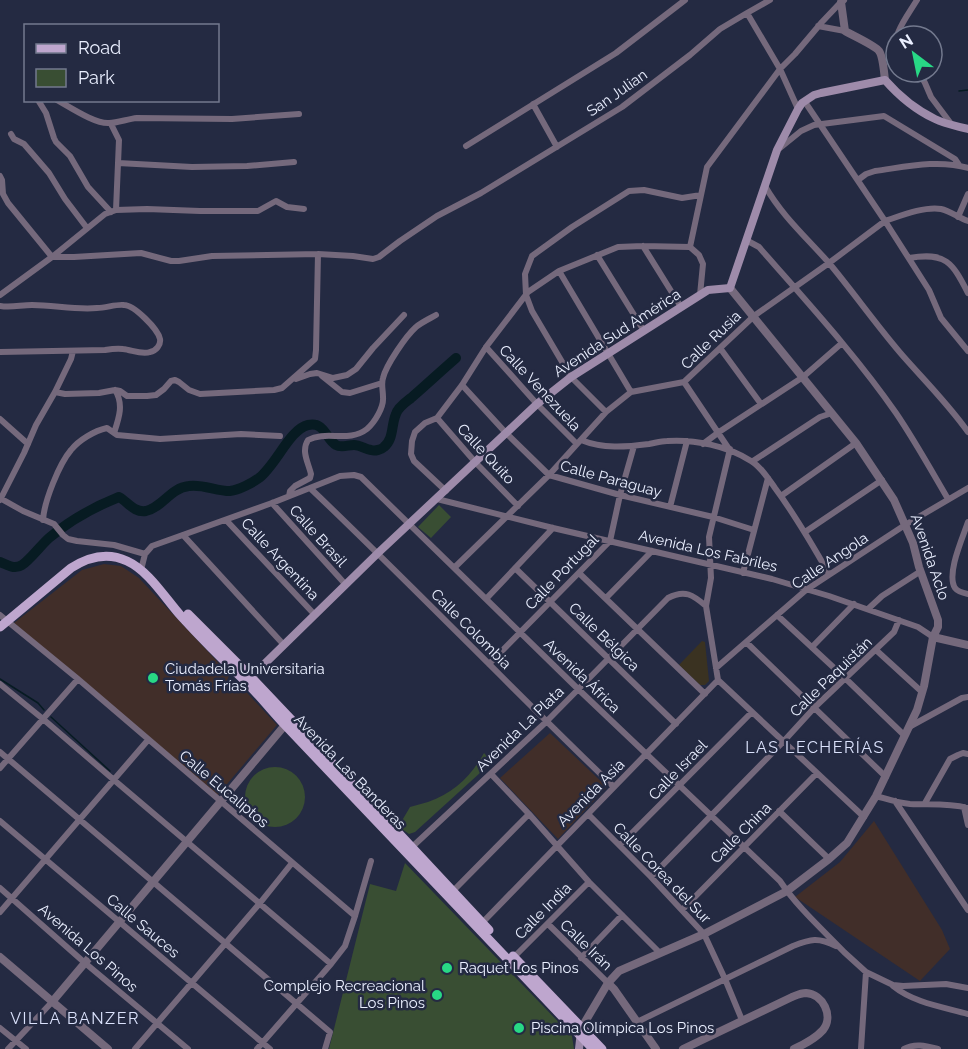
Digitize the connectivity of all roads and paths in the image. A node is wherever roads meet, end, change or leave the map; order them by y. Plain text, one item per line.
1 (685, 0) edge
2 (916, 0) edge
3 (766, 1) edge
4 (842, 1) edge
5 (747, 13) junction
6 (902, 24) edge
7 (818, 26) junction
8 (845, 31) junction
9 (883, 68) joint
10 (780, 69) junction
11 (884, 74) edge
12 (884, 80) edge
13 (888, 84) edge
14 (926, 84) edge
15 (39, 102) edge
16 (61, 102) edge
17 (805, 102) junction
18 (533, 104) junction
19 (798, 110) junction
20 (299, 114) dead end
21 (111, 123) junction
22 (820, 124) junction
23 (952, 124) junction
24 (968, 129) edge
25 (11, 134) dead end
26 (466, 146) dead end
27 (556, 147) junction
28 (777, 150) junction
29 (294, 162) dead end
30 (118, 164) junction
31 (958, 165) junction
32 (968, 168) edge
33 (0, 176) edge
34 (858, 180) junction
35 (765, 186) junction
36 (968, 194) edge
37 (701, 195) junction
38 (304, 209) dead end
39 (114, 211) junction
40 (958, 217) junction
41 (885, 220) junction
42 (968, 221) edge
43 (87, 228) junction
44 (746, 240) junction
45 (642, 246) junction
46 (690, 247) junction
47 (318, 254) junction
48 (597, 255) junction
49 (52, 257) junction
50 (909, 258) junction
51 (829, 263) junction
52 (560, 270) junction
53 (794, 287) junction
54 (730, 288) junction
55 (968, 293) edge
56 (526, 295) junction
57 (0, 296) edge
58 (700, 296) junction
59 (0, 306) edge
60 (681, 307) junction
61 (404, 315) dead end
62 (436, 315) dead end
63 (754, 316) junction
64 (644, 331) junction
65 (968, 338) edge
66 (842, 343) junction
67 (486, 347) junction
68 (720, 348) junction
69 (967, 350) edge
70 (73, 351) junction
71 (0, 352) edge
72 (608, 354) junction
73 (319, 374) junction
74 (571, 377) junction
75 (803, 377) junction
76 (290, 381) junction
77 (684, 382) junction
78 (382, 383) junction
79 (462, 385) junction
80 (115, 390) junction
81 (631, 392) junction
82 (55, 393) junction
83 (537, 404) junction
84 (761, 404) junction
85 (606, 412) junction
86 (832, 413) junction
87 (437, 418) junction
88 (0, 419) edge
89 (719, 432) junction
90 (968, 432) edge
91 (114, 433) junction
92 (506, 433) junction
93 (280, 436) dead end
94 (687, 441) junction
95 (579, 442) junction
96 (856, 443) junction
97 (28, 444) junction
98 (703, 444) junction
99 (634, 446) junction
100 (730, 449) junction
101 (753, 462) junction
102 (476, 463) junction
103 (549, 475) junction
104 (768, 478) junction
105 (882, 480) junction
106 (310, 488) junction
107 (968, 488) edge
108 (446, 490) junction
109 (620, 495) junction
110 (781, 495) junction
111 (289, 496) junction
112 (0, 499) edge
113 (437, 499) junction
114 (948, 499) junction
115 (272, 503) junction
116 (518, 506) junction
117 (670, 507) junction
118 (507, 516) junction
119 (713, 518) junction
120 (43, 519) junction
121 (226, 520) junction
122 (968, 522) edge
123 (409, 524) junction
124 (905, 525) junction
125 (553, 528) junction
126 (754, 530) junction
127 (805, 532) junction
128 (183, 535) junction
129 (610, 541) junction
130 (652, 551) junction
131 (378, 553) junction
132 (145, 554) junction
133 (711, 565) junction
134 (454, 568) junction
135 (515, 568) junction
136 (141, 570) junction
137 (921, 571) junction
138 (579, 573) junction
139 (743, 573) junction
140 (829, 574) junction
141 (346, 585) junction
142 (806, 590) junction
143 (968, 594) edge
144 (606, 598) junction
145 (486, 599) junction
146 (550, 602) junction
147 (854, 604) junction
148 (706, 606) junction
149 (868, 609) junction
150 (315, 615) junction
151 (777, 615) junction
152 (899, 620) junction
153 (2, 621) edge
154 (638, 628) junction
155 (520, 633) junction
156 (933, 637) junction
157 (746, 642) junction
158 (284, 645) junction
159 (968, 645) edge
160 (812, 647) junction
161 (876, 650) junction
162 (609, 659) junction
163 (489, 664) junction
164 (716, 668) junction
165 (78, 679) junction
166 (846, 679) junction
167 (248, 680) junction
168 (718, 681) junction
169 (0, 684) edge
170 (578, 689) junction
171 (922, 692) junction
172 (705, 694) junction
173 (968, 697) edge
174 (815, 707) junction
175 (752, 712) junction
176 (43, 719) junction
177 (546, 722) junction
178 (676, 724) junction
179 (285, 725) junction
180 (909, 727) junction
181 (905, 736) junction
182 (148, 740) junction
183 (783, 742) junction
184 (0, 752) edge
185 (647, 754) junction
186 (968, 754) edge
187 (8, 759) junction
188 (0, 768) edge
189 (817, 773) junction
190 (491, 774) junction
191 (886, 777) junction
192 (114, 780) junction
193 (679, 786) junction
194 (614, 787) junction
195 (876, 796) junction
196 (221, 801) junction
197 (895, 801) junction
198 (925, 803) junction
199 (966, 807) edge
200 (779, 811) junction
201 (529, 814) junction
202 (588, 814) junction
203 (711, 816) junction
204 (864, 817) junction
205 (79, 820) junction
206 (0, 821) edge
207 (968, 825) edge
208 (187, 842) junction
209 (620, 845) junction
210 (556, 846) junction
211 (744, 846) junction
212 (409, 850) junction
213 (45, 860) junction
214 (830, 860) junction
215 (371, 861) dead end
216 (292, 863) junction
217 (651, 877) junction
218 (153, 882) junction
219 (589, 882) junction
220 (0, 888) edge
221 (453, 891) junction
222 (787, 891) junction
223 (12, 898) junction
224 (260, 903) junction
225 (682, 910) junction
226 (968, 910) edge
227 (0, 912) edge
228 (622, 915) junction
229 (355, 916) junction
230 (120, 922) junction
231 (482, 923) junction
232 (548, 924) junction
233 (704, 934) junction
234 (225, 943) junction
235 (660, 953) junction
236 (845, 953) junction
237 (0, 957) edge
238 (514, 957) junction
239 (581, 958) junction
240 (85, 963) junction
241 (331, 964) junction
242 (866, 972) junction
243 (725, 979) junction
244 (608, 983) junction
245 (192, 984) junction
246 (892, 985) junction
247 (968, 988) edge
248 (52, 1002) junction
249 (296, 1003) junction
250 (968, 1014) edge
251 (741, 1020) junction
252 (637, 1022) junction
253 (157, 1024) junction
254 (0, 1028) edge
255 (581, 1031) junction
256 (15, 1041) junction
257 (262, 1042) junction
258 (812, 1045) edge
259 (8, 1049) edge
260 (26, 1049) edge
261 (108, 1049) edge
262 (135, 1049) edge
263 (188, 1049) edge
264 (257, 1049) edge
265 (270, 1049) edge
266 (325, 1049) edge
267 (579, 1049) edge
268 (593, 1049) edge
269 (602, 1049) edge
270 (656, 1049) edge
271 (683, 1049) edge
272 (794, 1049) edge
273 (861, 1049) edge
274 (904, 1049) edge
275 (938, 1049) edge

1 - 18 street
2 - 6 street
3 - 5 street, San Julian
4 - 7 street
4 - 8 street
5 - 10 street
5 - 27 street, San Julian
7 - 8 street
7 - 10 street
8 - 9 street
9 - 11 street
10 - 19 street
10 - 37 street
12 - 17 main road
13 - 23 main road
14 - 23 street
15 - 39 street
16 - 21 street
17 - 19 main road
17 - 22 street
18 - 26 street
18 - 27 street
19 - 28 main road
20 - 21 street
21 - 30 street
22 - 28 street
22 - 31 street
22 - 34 street
23 - 24 main road
25 - 43 street
27 - 47 street, San Julian
28 - 35 main road
29 - 30 street
30 - 39 street
31 - 32 street
31 - 34 street
33 - 49 street
34 - 41 street
35 - 44 main road
35 - 51 street
36 - 40 street
37 - 46 street
37 - 56 street
38 - 39 street
39 - 43 street
40 - 41 street
40 - 42 street
41 - 50 street
41 - 51 street, Calle Rusia
43 - 49 street
44 - 53 street
44 - 54 main road
45 - 46 street
45 - 48 street
45 - 60 street
46 - 58 street
47 - 49 street, San Julian
47 - 76 street
48 - 52 street
48 - 64 street
49 - 57 street
50 - 55 street
50 - 69 street
51 - 53 street, Calle Rusia
51 - 90 street
52 - 56 street
52 - 72 street
53 - 63 street, Calle Rusia
53 - 66 street
54 - 58 main road, Avenida Sud América
54 - 63 street, Avenida Aclo
56 - 67 street
56 - 74 street
58 - 60 main road, Avenida Sud América
59 - 70 street
60 - 64 main road, Avenida Sud América
61 - 73 street
62 - 78 street
63 - 68 street, Calle Rusia
63 - 75 street, Avenida Aclo
64 - 72 main road, Avenida Sud América
65 - 69 street
66 - 75 street
66 - 114 street
67 - 79 street
67 - 83 street, Calle Venezuela
68 - 77 street, Calle Rusia
68 - 84 street
70 - 71 street
70 - 82 street
72 - 74 main road, Avenida Sud América
72 - 81 street
73 - 76 street
73 - 78 street
74 - 83 main road, Avenida Sud América
74 - 85 street
75 - 84 street
75 - 86 street, Avenida Aclo
76 - 80 street
77 - 81 street, Calle Rusia
77 - 89 street
78 - 111 street
79 - 87 street
79 - 92 street, Calle Paraguay
80 - 82 street
80 - 91 street
81 - 85 street, Calle Rusia
82 - 97 street
83 - 92 main road, Avenida Sud América
83 - 95 street, Calle Venezuela
84 - 89 street
85 - 95 street, Calle Rusia
86 - 96 street, Avenida Aclo
86 - 101 street
87 - 102 street, Calle Quito
87 - 108 street
88 - 97 street
89 - 98 street
89 - 100 street
91 - 93 street
91 - 120 street
92 - 102 main road, Avenida Sud América
92 - 103 street, Calle Paraguay
94 - 98 street
94 - 99 street
94 - 117 street
95 - 99 street
95 - 103 street, Calle Rusia
96 - 105 street, Avenida Aclo
96 - 110 street
97 - 112 street
98 - 100 street
99 - 109 street, Calle Portugal
100 - 101 street
100 - 119 street
101 - 104 street
102 - 108 main road, Avenida Sud América
102 - 116 street, Calle Quito
103 - 109 street, Calle Paraguay
103 - 116 street, Calle Rusia
104 - 110 street
104 - 126 street
105 - 124 street, Avenida Aclo
105 - 127 street
106 - 111 street
106 - 123 street, Avenida África
106 - 131 street, Calle Colombia
107 - 114 street, Calle Angola
108 - 113 main road, Avenida Sud América
109 - 117 street, Calle Paraguay
109 - 129 street, Calle Portugal
110 - 127 street
111 - 115 street
112 - 120 street
113 - 118 street, Avenida Los Fabriles
113 - 123 main road, Avenida Sud América
114 - 124 street, Calle Angola
115 - 121 street
115 - 141 street, Calle Brasil
116 - 118 street, Calle Rusia
117 - 119 street, Calle Paraguay
118 - 125 street, Avenida Los Fabriles
118 - 134 street, Calle Rusia
119 - 126 street, Calle Paraguay
119 - 133 street
120 - 132 street
121 - 128 street
121 - 150 street, Calle Argentina
122 - 143 street
123 - 131 main road, Avenida Sud América
123 - 134 street, Avenida África
124 - 137 street, Avenida Aclo
124 - 140 street, Calle Angola
125 - 129 street, Avenida Los Fabriles
125 - 135 street
126 - 139 street
127 - 140 street
128 - 132 street
128 - 158 street
129 - 130 street, Avenida Los Fabriles
129 - 138 street, Calle Portugal
130 - 133 street, Avenida Los Fabriles
130 - 144 street
131 - 141 main road, Avenida Sud América
131 - 163 street, Calle Colombia
132 - 136 street
133 - 139 street, Avenida Los Fabriles
133 - 148 street
134 - 145 street, Avenida África
135 - 145 street
135 - 146 street, Calle Bélgica
136 - 153 main road
136 - 167 main road, Avenida Las Banderas
137 - 149 street
137 - 156 street, Avenida Aclo
138 - 144 street
138 - 146 street, Calle Portugal
139 - 142 street, Avenida Los Fabriles
140 - 142 street, Calle Angola
141 - 150 main road, Avenida Sud América
142 - 147 street, Avenida Los Fabriles
142 - 151 street, Calle Angola
144 - 154 street
145 - 155 street, Avenida África
146 - 155 street, Calle Portugal
146 - 162 street, Calle Bélgica
147 - 149 street, Avenida Los Fabriles
147 - 160 street
148 - 154 street, Avenida La Plata
148 - 164 street
149 - 152 street, Avenida Los Fabriles
150 - 158 main road, Avenida Sud América
151 - 157 street, Calle Angola
151 - 160 street
152 - 156 street, Avenida Los Fabriles
152 - 161 street, Calle Paquistán
153 - 165 street, Calle Eucaliptos
154 - 162 street, Avenida La Plata
154 - 172 street
155 - 163 street, Calle Portugal
155 - 170 street, Avenida África
156 - 159 street, Avenida Los Fabriles
156 - 171 street, Avenida Aclo
157 - 164 street, Calle Angola
157 - 174 street
158 - 167 main road, Avenida Sud América
160 - 166 street
161 - 166 street, Calle Paquistán
161 - 171 street
162 - 170 street, Avenida La Plata
162 - 178 street, Calle Bélgica
163 - 177 street, Calle Colombia
164 - 168 street
165 - 176 street
165 - 182 street, Calle Eucaliptos
166 - 174 street, Calle Paquistán
166 - 181 street
167 - 179 main road, Avenida Las Banderas
167 - 212 main road, Avenida Las Banderas
168 - 172 street, Avenida Asia
168 - 175 street
169 - 176 street
170 - 177 street, Avenida La Plata
170 - 185 street, Avenida África
171 - 180 street, Avenida Aclo
172 - 178 street, Avenida Asia
173 - 180 street
174 - 183 street, Calle Paquistán
174 - 191 street
175 - 183 street
175 - 193 street, Calle Israel
176 - 187 street
176 - 192 street
177 - 190 street, Avenida La Plata
177 - 194 street, Calle Colombia
178 - 185 street, Avenida Asia
179 - 196 street
179 - 212 main road, Avenida Las Banderas
180 - 181 street, Avenida Aclo
181 - 191 street, Avenida Aclo
182 - 192 street
182 - 196 street, Calle Eucaliptos
183 - 189 street
183 - 203 street, Calle Paquistán
184 - 187 street
185 - 193 street, Avenida África
185 - 194 street, Avenida Asia
186 - 198 street
187 - 188 street
187 - 205 street
189 - 200 street, Calle China
189 - 204 street
190 - 201 street
190 - 212 street, Avenida La Plata
191 - 195 street, Avenida Aclo
192 - 205 street
192 - 208 street
193 - 203 street, Avenida África
193 - 209 street, Calle Israel
194 - 202 street, Avenida Asia
195 - 197 street
195 - 204 street, Avenida Aclo
196 - 208 street
196 - 216 street, Calle Eucaliptos
197 - 198 street
197 - 226 street
198 - 199 street
199 - 207 street
200 - 211 street, Calle China
200 - 214 street
201 - 210 street
201 - 221 street
202 - 209 street, Calle Corea del Sur
202 - 210 street, Avenida Asia
203 - 211 street, Avenida África
203 - 217 street, Calle Paquistán
204 - 214 street, Avenida Aclo
205 - 213 street
205 - 218 street
206 - 213 street, Calle Sauces
208 - 218 street
208 - 224 street
209 - 217 street, Calle Corea del Sur
210 - 219 street
210 - 231 street, Avenida Asia
211 - 222 street, Avenida África
211 - 225 street, Calle China
212 - 221 main road, Avenida Las Banderas
212 - 255 main road, Avenida Las Banderas
213 - 223 street
213 - 230 street, Calle Sauces
214 - 222 street, Avenida Aclo
215 - 229 street
216 - 224 street
216 - 229 street, Calle Eucaliptos
217 - 225 street, Calle Corea del Sur
218 - 230 street
218 - 234 street
219 - 228 street
219 - 232 street, Calle India
220 - 223 street, Avenida Los Pinos
221 - 231 main road, Avenida Las Banderas
222 - 233 street, Avenida Aclo
222 - 236 street, Avenida África
223 - 227 street
223 - 240 street, Avenida Los Pinos
224 - 234 street
224 - 241 street
225 - 233 street, Calle Corea del Sur
228 - 235 street
228 - 239 street
229 - 241 street
230 - 240 street
230 - 245 street, Calle Sauces
231 - 238 main road, Avenida Las Banderas
232 - 238 street, Calle India
232 - 239 street, Calle Irán
233 - 235 street, Avenida Aclo
233 - 243 street, Calle Corea del Sur
234 - 245 street
234 - 249 street
235 - 244 street, Avenida Aclo
236 - 242 street
236 - 243 street
237 - 248 street
238 - 255 main road, Avenida Las Banderas
239 - 244 street, Calle Irán
240 - 248 street
240 - 253 street, Avenida Los Pinos
241 - 249 street
242 - 246 street
242 - 273 street
243 - 251 street, Calle Corea del Sur
243 - 252 street
244 - 252 street
244 - 255 street, Avenida Aclo
245 - 253 street
245 - 257 street, Calle Sauces
246 - 247 street
246 - 250 street
248 - 256 street
248 - 261 street
249 - 257 street
249 - 266 street
251 - 258 street
251 - 271 street
252 - 270 street
253 - 262 street
253 - 263 street, Avenida Los Pinos
254 - 256 street
255 - 267 main road, Avenida Aclo
255 - 268 main road, Avenida Las Banderas
255 - 269 main road, Avenida Las Banderas
256 - 259 street
256 - 260 street
257 - 264 street
257 - 265 street, Calle Sauces
258 - 272 street
274 - 275 street

